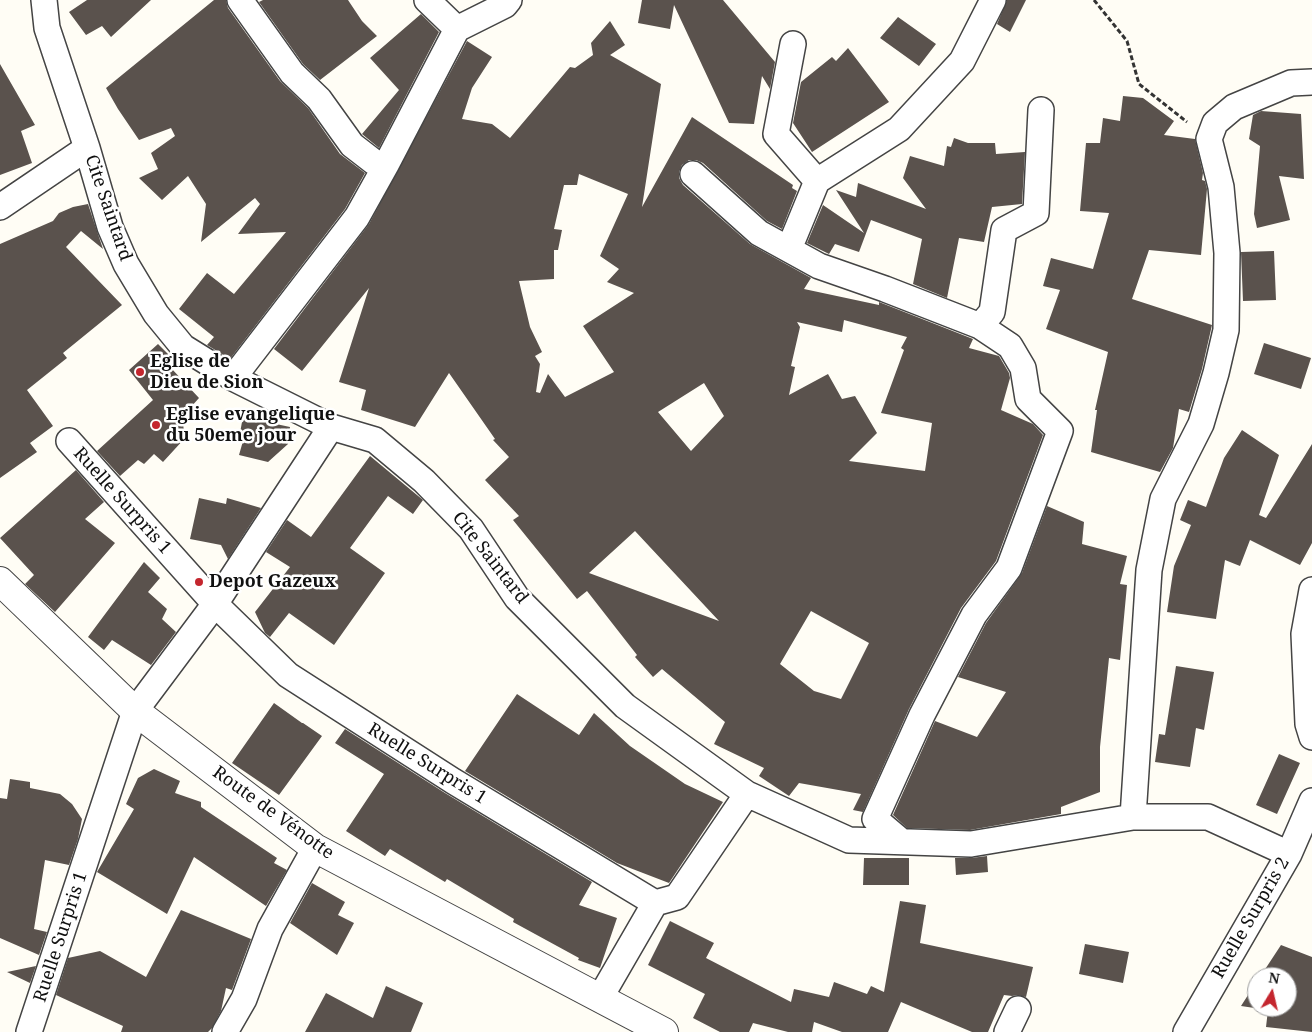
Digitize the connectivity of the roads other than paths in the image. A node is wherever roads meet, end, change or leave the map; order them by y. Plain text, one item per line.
1 (44, 0) edge
2 (240, 0) edge
3 (427, 0) edge
4 (509, 0) edge
5 (993, 0) edge
6 (457, 29) junction
7 (793, 44) dead end
8 (1312, 82) edge
9 (1040, 110) dead end
10 (87, 148) junction
11 (386, 165) junction
12 (693, 174) dead end
13 (817, 181) junction
14 (0, 207) edge
15 (789, 249) junction
16 (980, 326) junction
17 (233, 378) junction
18 (331, 427) junction
19 (68, 441) dead end
20 (0, 581) edge
21 (1312, 590) edge
22 (214, 604) junction
23 (135, 711) junction
24 (1312, 737) edge
25 (746, 794) junction
26 (1312, 801) edge
27 (1133, 817) junction
28 (901, 841) junction
29 (315, 848) junction
30 (1288, 854) junction
31 (655, 903) junction
32 (600, 998) junction
33 (1018, 1009) dead end
34 (29, 1032) edge
35 (225, 1032) edge
36 (664, 1032) edge
37 (1007, 1032) edge
38 (1186, 1032) edge

1 - 10 street, Cite Saintard
2 - 11 street
3 - 6 street
4 - 6 street
5 - 13 street
6 - 11 street
7 - 13 street
8 - 27 street
9 - 16 street
10 - 14 street
10 - 17 street, Cite Saintard
11 - 17 street
12 - 15 street
13 - 15 street
15 - 16 street
16 - 28 street
17 - 18 street, Cite Saintard
18 - 22 street, Ruelle Surpris 1
18 - 25 street, Cite Saintard
19 - 22 street, Ruelle Surpris 1
20 - 23 street, Route de Vénotte
21 - 24 street
22 - 23 street, Ruelle Surpris 1
22 - 31 street, Ruelle Surpris 1
23 - 29 street, Route de Vénotte
23 - 34 street, Ruelle Surpris 1
25 - 28 street, Cite Saintard
25 - 31 street
26 - 30 street, Ruelle Surpris 2
27 - 28 street, Cite Saintard
27 - 30 street, Cite Saintard
29 - 32 street, Route de Vénotte
29 - 35 street
30 - 38 street, Ruelle Surpris 2
31 - 32 street
32 - 36 street, Route de Vénotte
33 - 37 street

